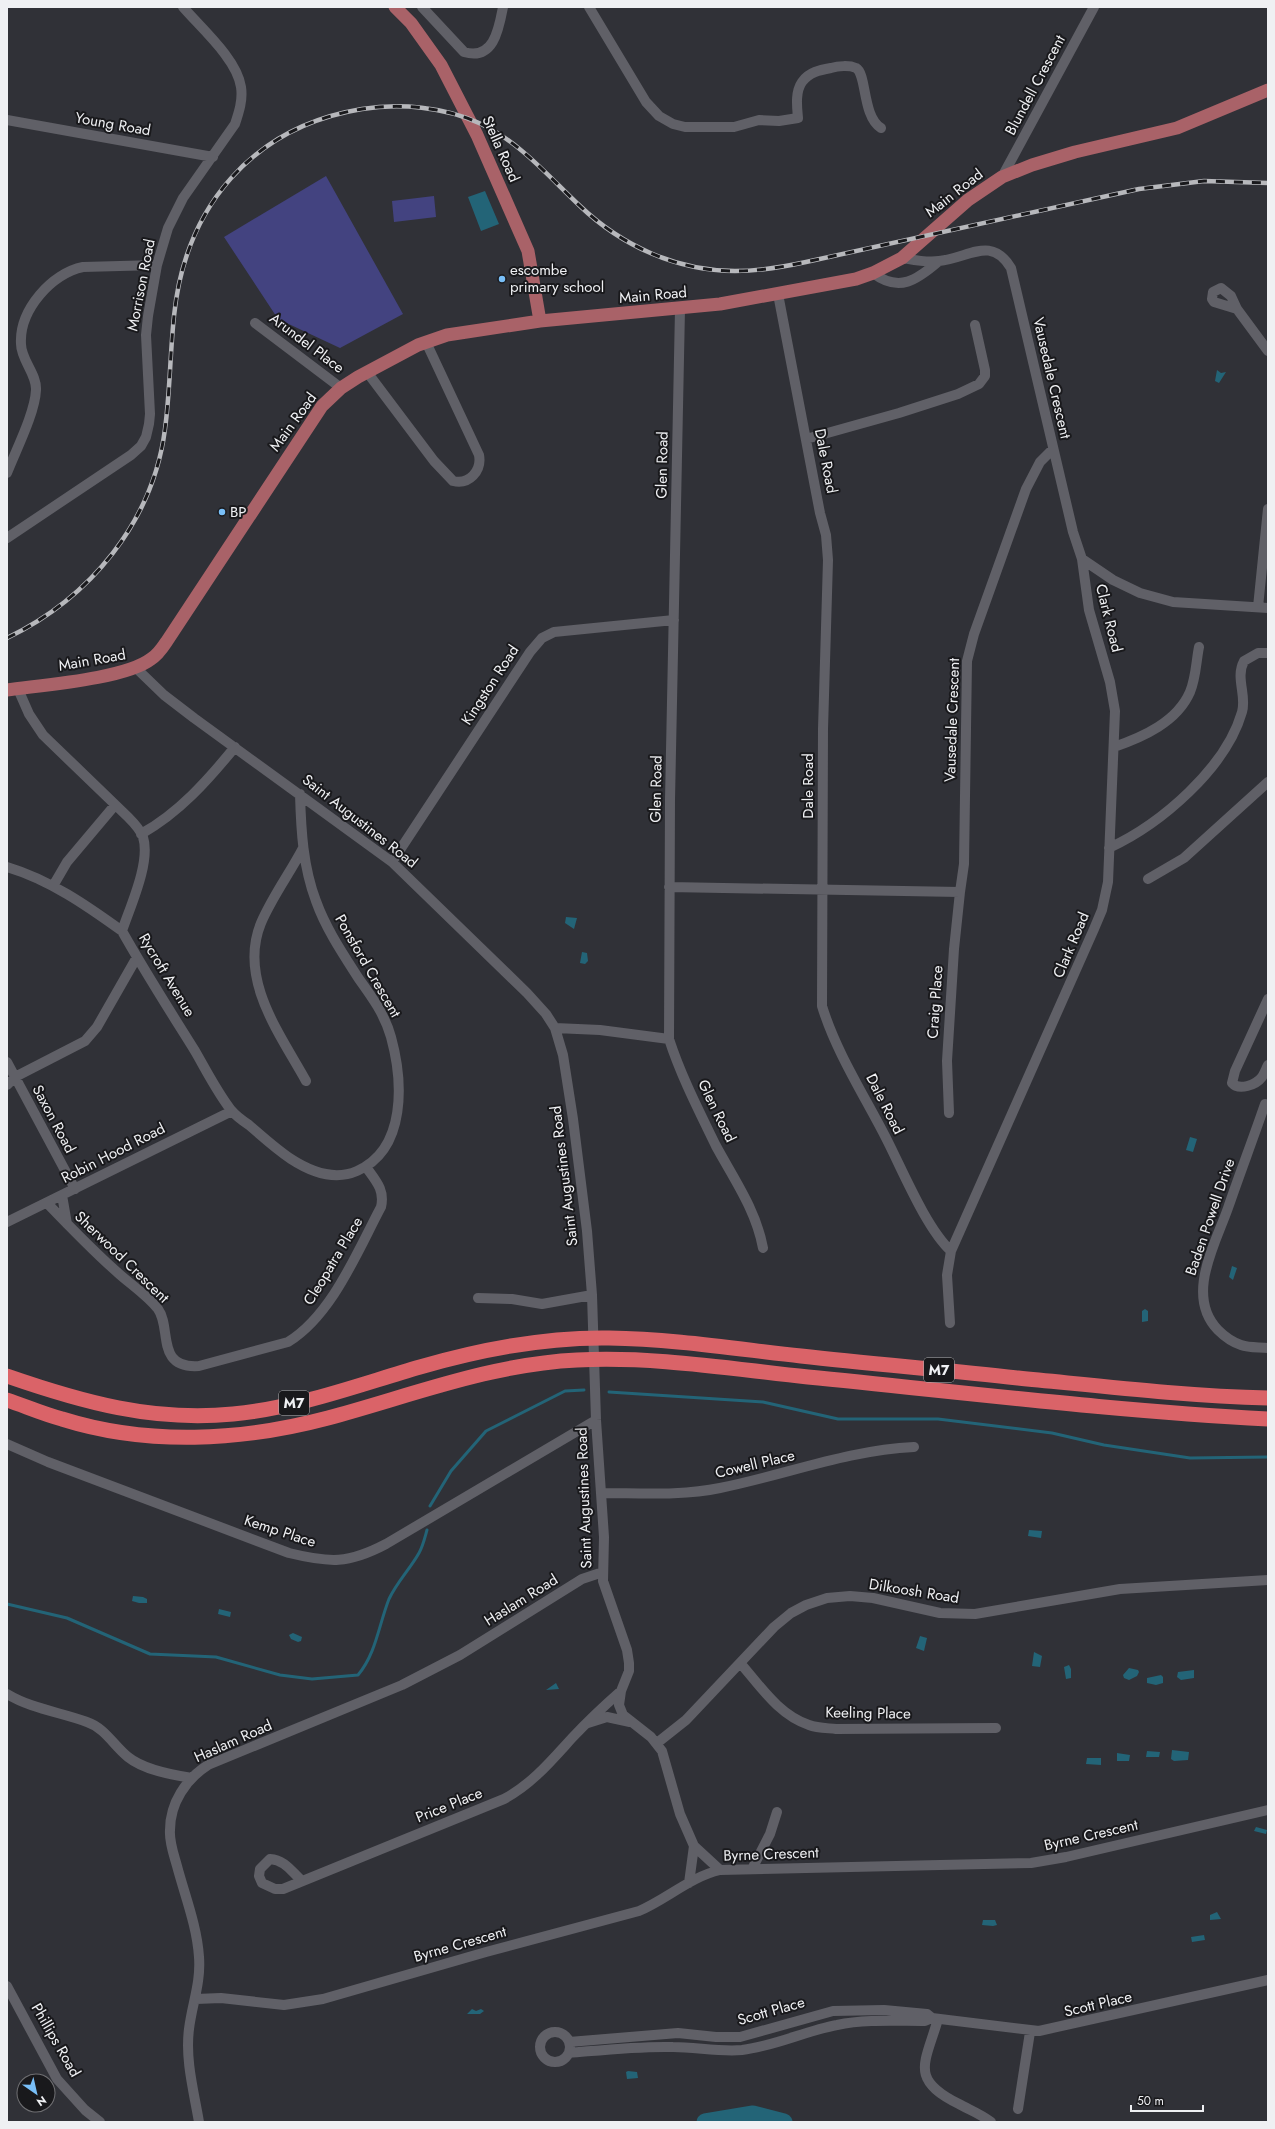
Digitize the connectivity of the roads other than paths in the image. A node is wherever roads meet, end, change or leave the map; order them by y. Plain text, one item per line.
1 (183, 7) edge
2 (395, 7) edge
3 (422, 7) edge
4 (503, 7) edge
5 (589, 7) edge
6 (1094, 7) edge
7 (1268, 90) edge
8 (7, 120) edge
9 (881, 128) dead end
10 (213, 157) junction
11 (1002, 177) junction
12 (902, 258) junction
13 (939, 261) junction
14 (157, 265) junction
15 (873, 273) junction
16 (778, 294) junction
17 (680, 309) junction
18 (1238, 309) dead end
19 (540, 321) junction
20 (255, 323) dead end
21 (975, 325) dead end
22 (426, 342) junction
23 (1268, 351) edge
24 (367, 372) junction
25 (341, 388) junction
26 (806, 439) junction
27 (1053, 450) junction
28 (7, 472) edge
29 (1268, 509) edge
30 (7, 538) edge
31 (1082, 559) junction
32 (1263, 607) edge
33 (674, 620) junction
34 (1199, 647) dead end
35 (1268, 653) edge
36 (136, 668) junction
37 (13, 689) edge
38 (235, 747) junction
39 (1114, 747) junction
40 (1268, 782) edge
41 (300, 794) junction
42 (115, 805) junction
43 (141, 834) junction
44 (303, 848) junction
45 (1109, 848) junction
46 (392, 862) junction
47 (7, 867) edge
48 (1148, 879) dead end
49 (52, 886) junction
50 (669, 887) junction
51 (822, 890) junction
52 (960, 892) junction
53 (122, 931) junction
54 (137, 957) junction
55 (1268, 999) edge
56 (555, 1028) junction
57 (669, 1039) junction
58 (7, 1062) edge
59 (1268, 1065) edge
60 (15, 1077) junction
61 (306, 1081) dead end
62 (7, 1085) edge
63 (1265, 1104) dead end
64 (232, 1111) junction
65 (949, 1113) dead end
66 (366, 1167) junction
67 (75, 1189) junction
68 (62, 1195) junction
69 (47, 1203) junction
70 (7, 1222) edge
71 (67, 1224) junction
72 (764, 1248) dead end
73 (951, 1251) junction
74 (592, 1295) junction
75 (478, 1298) dead end
76 (950, 1323) dead end
77 (1268, 1348) edge
78 (175, 1359) joint
79 (7, 1376) edge
80 (1268, 1398) edge
81 (7, 1400) edge
82 (596, 1420) junction
83 (1268, 1420) edge
84 (7, 1444) edge
85 (914, 1447) dead end
86 (601, 1494) junction
87 (602, 1572) junction
88 (1268, 1580) edge
89 (741, 1664) junction
90 (621, 1691) junction
91 (7, 1694) edge
92 (630, 1722) junction
93 (586, 1724) junction
94 (996, 1728) dead end
95 (657, 1743) junction
96 (192, 1778) junction
97 (1268, 1810) edge
98 (777, 1812) dead end
99 (694, 1846) junction
100 (752, 1869) junction
101 (720, 1870) junction
102 (301, 1880) dead end
103 (690, 1883) junction
104 (1268, 1980) edge
105 (7, 1986) edge
106 (196, 1999) junction
107 (935, 2018) junction
108 (1030, 2032) junction
109 (569, 2042) junction
110 (613, 2043) junction
111 (569, 2053) junction
112 (1018, 2109) dead end
113 (100, 2122) edge
114 (199, 2122) edge
115 (991, 2122) edge

1 - 10 street, Morrison Road
2 - 19 main road, Stella Road
3 - 4 street
5 - 9 street
6 - 11 street, Blundell Crescent
7 - 11 main road, Main Road
8 - 10 street, Young Road
10 - 14 street, Morrison Road
11 - 12 main road, Main Road
12 - 13 street, Vausedale Crescent
12 - 15 main road, Main Road
13 - 15 street, Vausedale Crescent
13 - 27 street, Vausedale Crescent
14 - 28 street
14 - 30 street, Morrison Road
15 - 16 main road, Main Road
16 - 17 main road, Main Road
16 - 26 street, Dale Road
17 - 19 main road, Main Road
17 - 33 street, Glen Road
18 - 23 street
19 - 22 main road, Main Road
20 - 25 street, Arundel Place
21 - 26 street
22 - 24 main road, Main Road
22 - 24 street
24 - 25 main road, Main Road
25 - 36 main road, Main Road
26 - 51 street, Dale Road
27 - 31 street, Clark Road
27 - 52 street, Vausedale Crescent
29 - 32 street
31 - 32 street
31 - 39 street, Clark Road
33 - 46 street, Kingston Road
33 - 50 street, Glen Road
34 - 39 street
35 - 45 street
36 - 37 main road, Main Road
36 - 38 street, Saint Augustines Road
37 - 42 street
38 - 41 street, Saint Augustines Road
38 - 43 street
39 - 45 street, Clark Road
40 - 48 street
41 - 44 street, Ponsford Crescent
41 - 46 street, Saint Augustines Road
42 - 43 street
42 - 49 street
43 - 53 street, Rycroft Avenue
44 - 61 street
44 - 66 street, Ponsford Crescent
45 - 73 street, Clark Road
46 - 56 street, Saint Augustines Road
47 - 49 street
49 - 53 street
50 - 51 street
50 - 57 street, Glen Road
51 - 52 street
51 - 73 street, Dale Road
52 - 65 street, Craig Place
53 - 54 street, Rycroft Avenue
54 - 60 street
54 - 64 street, Rycroft Avenue
55 - 59 street
56 - 57 street
56 - 74 street, Saint Augustines Road
57 - 72 street, Glen Road
58 - 60 street, Saxon Road
60 - 62 street
60 - 67 street, Saxon Road
63 - 77 street, Baden Powell Drive
64 - 66 street, Rycroft Avenue
64 - 67 street, Robin Hood Road
66 - 78 street, Cleopatra Place
67 - 68 street, Robin Hood Road
68 - 69 street, Robin Hood Road
68 - 71 street
69 - 70 street, Robin Hood Road
69 - 71 street, Sherwood Crescent
71 - 78 street, Sherwood Crescent
73 - 76 street, Clark Road
74 - 75 street
74 - 82 street, Saint Augustines Road
79 - 80 highway, M7
81 - 83 highway, M7
82 - 84 street, Kemp Place
82 - 86 street, Saint Augustines Road
85 - 86 street, Cowell Place
86 - 87 street, Saint Augustines Road
87 - 90 street, Saint Augustines Road
87 - 96 street, Haslam Road
88 - 89 street, Dilkoosh Road
89 - 94 street, Keeling Place
89 - 95 street, Dilkoosh Road
90 - 92 street, Saint Augustines Road
90 - 93 street, Price Place
91 - 96 street
92 - 93 street
92 - 95 street, Saint Augustines Road
93 - 102 street, Price Place
95 - 99 street, Saint Augustines Road
96 - 106 street, Haslam Road
97 - 100 street, Byrne Crescent
98 - 100 street
99 - 101 street, Saint Augustines Road
99 - 103 street, Saint Augustines Road
100 - 101 street, Byrne Crescent
101 - 103 street, Byrne Crescent
103 - 106 street, Byrne Crescent
104 - 108 street, Scott Place
105 - 113 street, Phillips Road
106 - 114 street, Haslam Road
107 - 108 street, Scott Place
107 - 110 street, Scott Place
107 - 110 street, Scott Place
107 - 115 street
108 - 112 street
109 - 110 street, Scott Place
109 - 111 street
109 - 111 street, Scott Place
110 - 111 street, Scott Place

